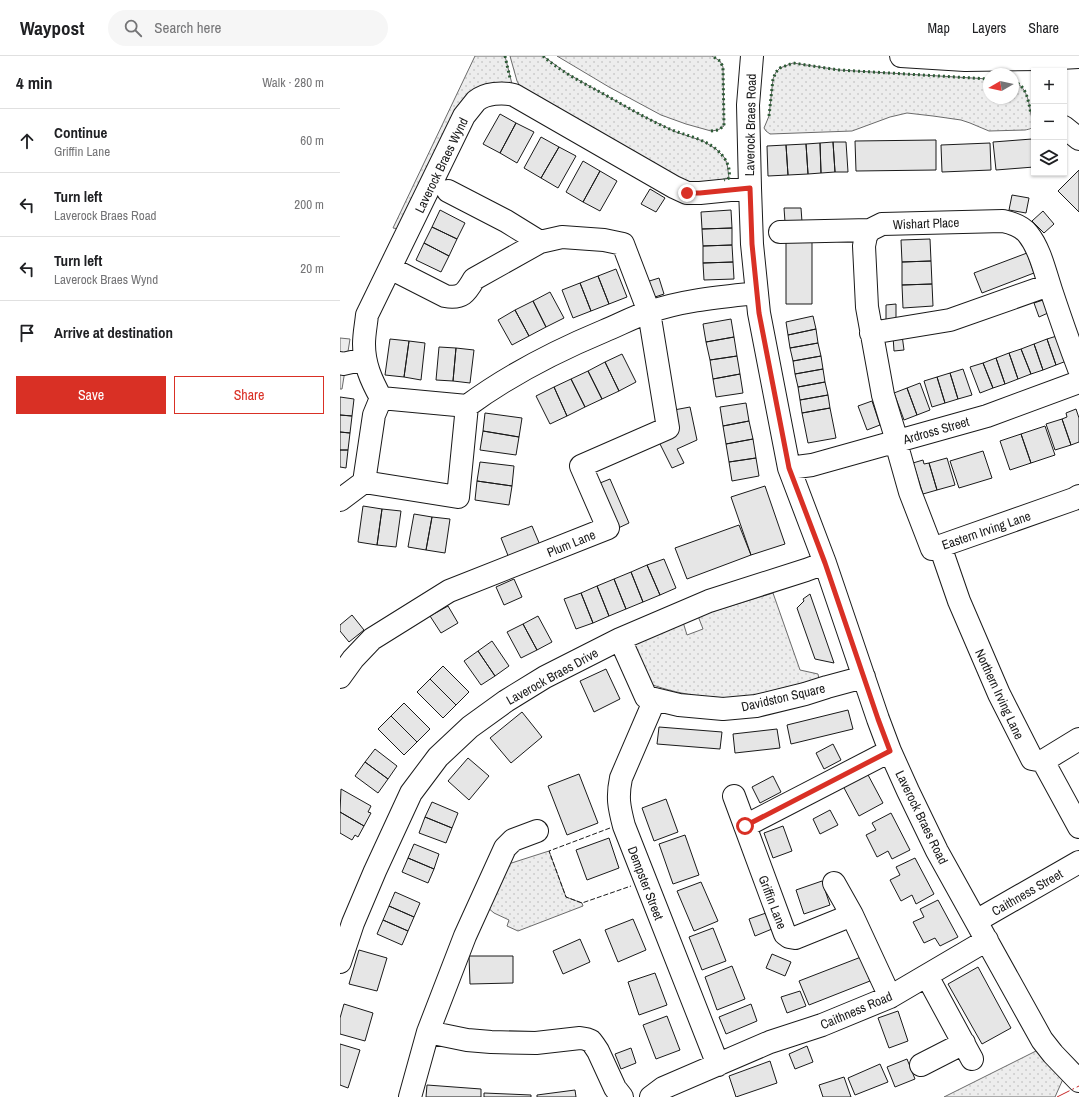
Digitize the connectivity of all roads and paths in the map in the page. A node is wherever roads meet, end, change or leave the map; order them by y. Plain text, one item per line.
1 (752, 56) edge
2 (901, 56) edge
3 (1079, 57) edge
4 (1042, 65) edge
5 (1067, 129) edge
6 (1079, 140) edge
7 (750, 188) junction
8 (448, 192) dead end
9 (870, 230) junction
10 (780, 232) dead end
11 (540, 242) junction
12 (390, 268) junction
13 (1049, 285) junction
14 (757, 293) junction
15 (649, 312) junction
16 (871, 333) junction
17 (365, 360) junction
18 (340, 363) edge
19 (1078, 383) edge
20 (380, 398) junction
21 (467, 406) junction
22 (896, 442) junction
23 (789, 468) junction
24 (364, 482) junction
25 (1079, 496) edge
26 (340, 500) edge
27 (940, 546) junction
28 (825, 563) junction
29 (620, 639) junction
30 (864, 677) junction
31 (340, 678) edge
32 (655, 699) junction
33 (1079, 739) edge
34 (890, 751) junction
35 (1043, 760) junction
36 (734, 796) dead end
37 (745, 826) junction
38 (1079, 827) edge
39 (537, 831) dead end
40 (1079, 862) edge
41 (834, 883) dead end
42 (852, 915) junction
43 (976, 921) junction
44 (987, 940) junction
45 (340, 962) edge
46 (927, 976) junction
47 (890, 997) junction
48 (428, 1032) junction
49 (718, 1065) junction
50 (921, 1065) dead end
51 (1079, 1081) edge
52 (410, 1097) edge
53 (622, 1097) edge
54 (652, 1097) edge

1 - 7 street, Laverock Braes Road
2 - 4 street
3 - 4 street
5 - 6 street
7 - 12 street, Laverock Braes Wynd
7 - 14 street, Laverock Braes Road
8 - 11 street
9 - 10 street, Wishart Place
9 - 13 street, Wishart Place
9 - 16 street
11 - 12 street
11 - 15 street
12 - 17 street, Laverock Braes Wynd
13 - 16 street
13 - 19 street, Wishart Place
14 - 15 street
14 - 23 street, Laverock Braes Road
15 - 21 street
15 - 31 street, Plum Lane
16 - 22 street
17 - 18 street
17 - 20 street, Laverock Braes Wynd
19 - 22 street, Ardross Street
20 - 21 street
20 - 24 street
21 - 24 street
22 - 23 street, Ardross Street
22 - 27 street, Eastern Irving Lane
23 - 28 street, Laverock Braes Road
24 - 26 street
25 - 27 street, Eastern Irving Lane
27 - 35 street, Northern Irving Lane
28 - 29 street, Laverock Braes Drive
28 - 30 street, Laverock Braes Road
29 - 32 street, Davidston Square
29 - 45 street, Laverock Braes Drive
30 - 32 street, Davidston Square
30 - 34 street, Laverock Braes Road
32 - 49 street, Dempster Street
33 - 35 street
34 - 37 street
34 - 43 street, Laverock Braes Road
35 - 38 street
36 - 37 street, Griffin Lane
37 - 42 street, Griffin Lane
39 - 48 street
40 - 43 street, Caithness Street
41 - 42 street
42 - 47 street
43 - 44 street, Laverock Braes Road
44 - 46 street, Caithness Road
44 - 51 street, Laverock Braes Road
46 - 47 street, Caithness Road
46 - 50 street
47 - 49 street, Caithness Road
48 - 52 street
48 - 53 street
49 - 54 street, Caithness Road

